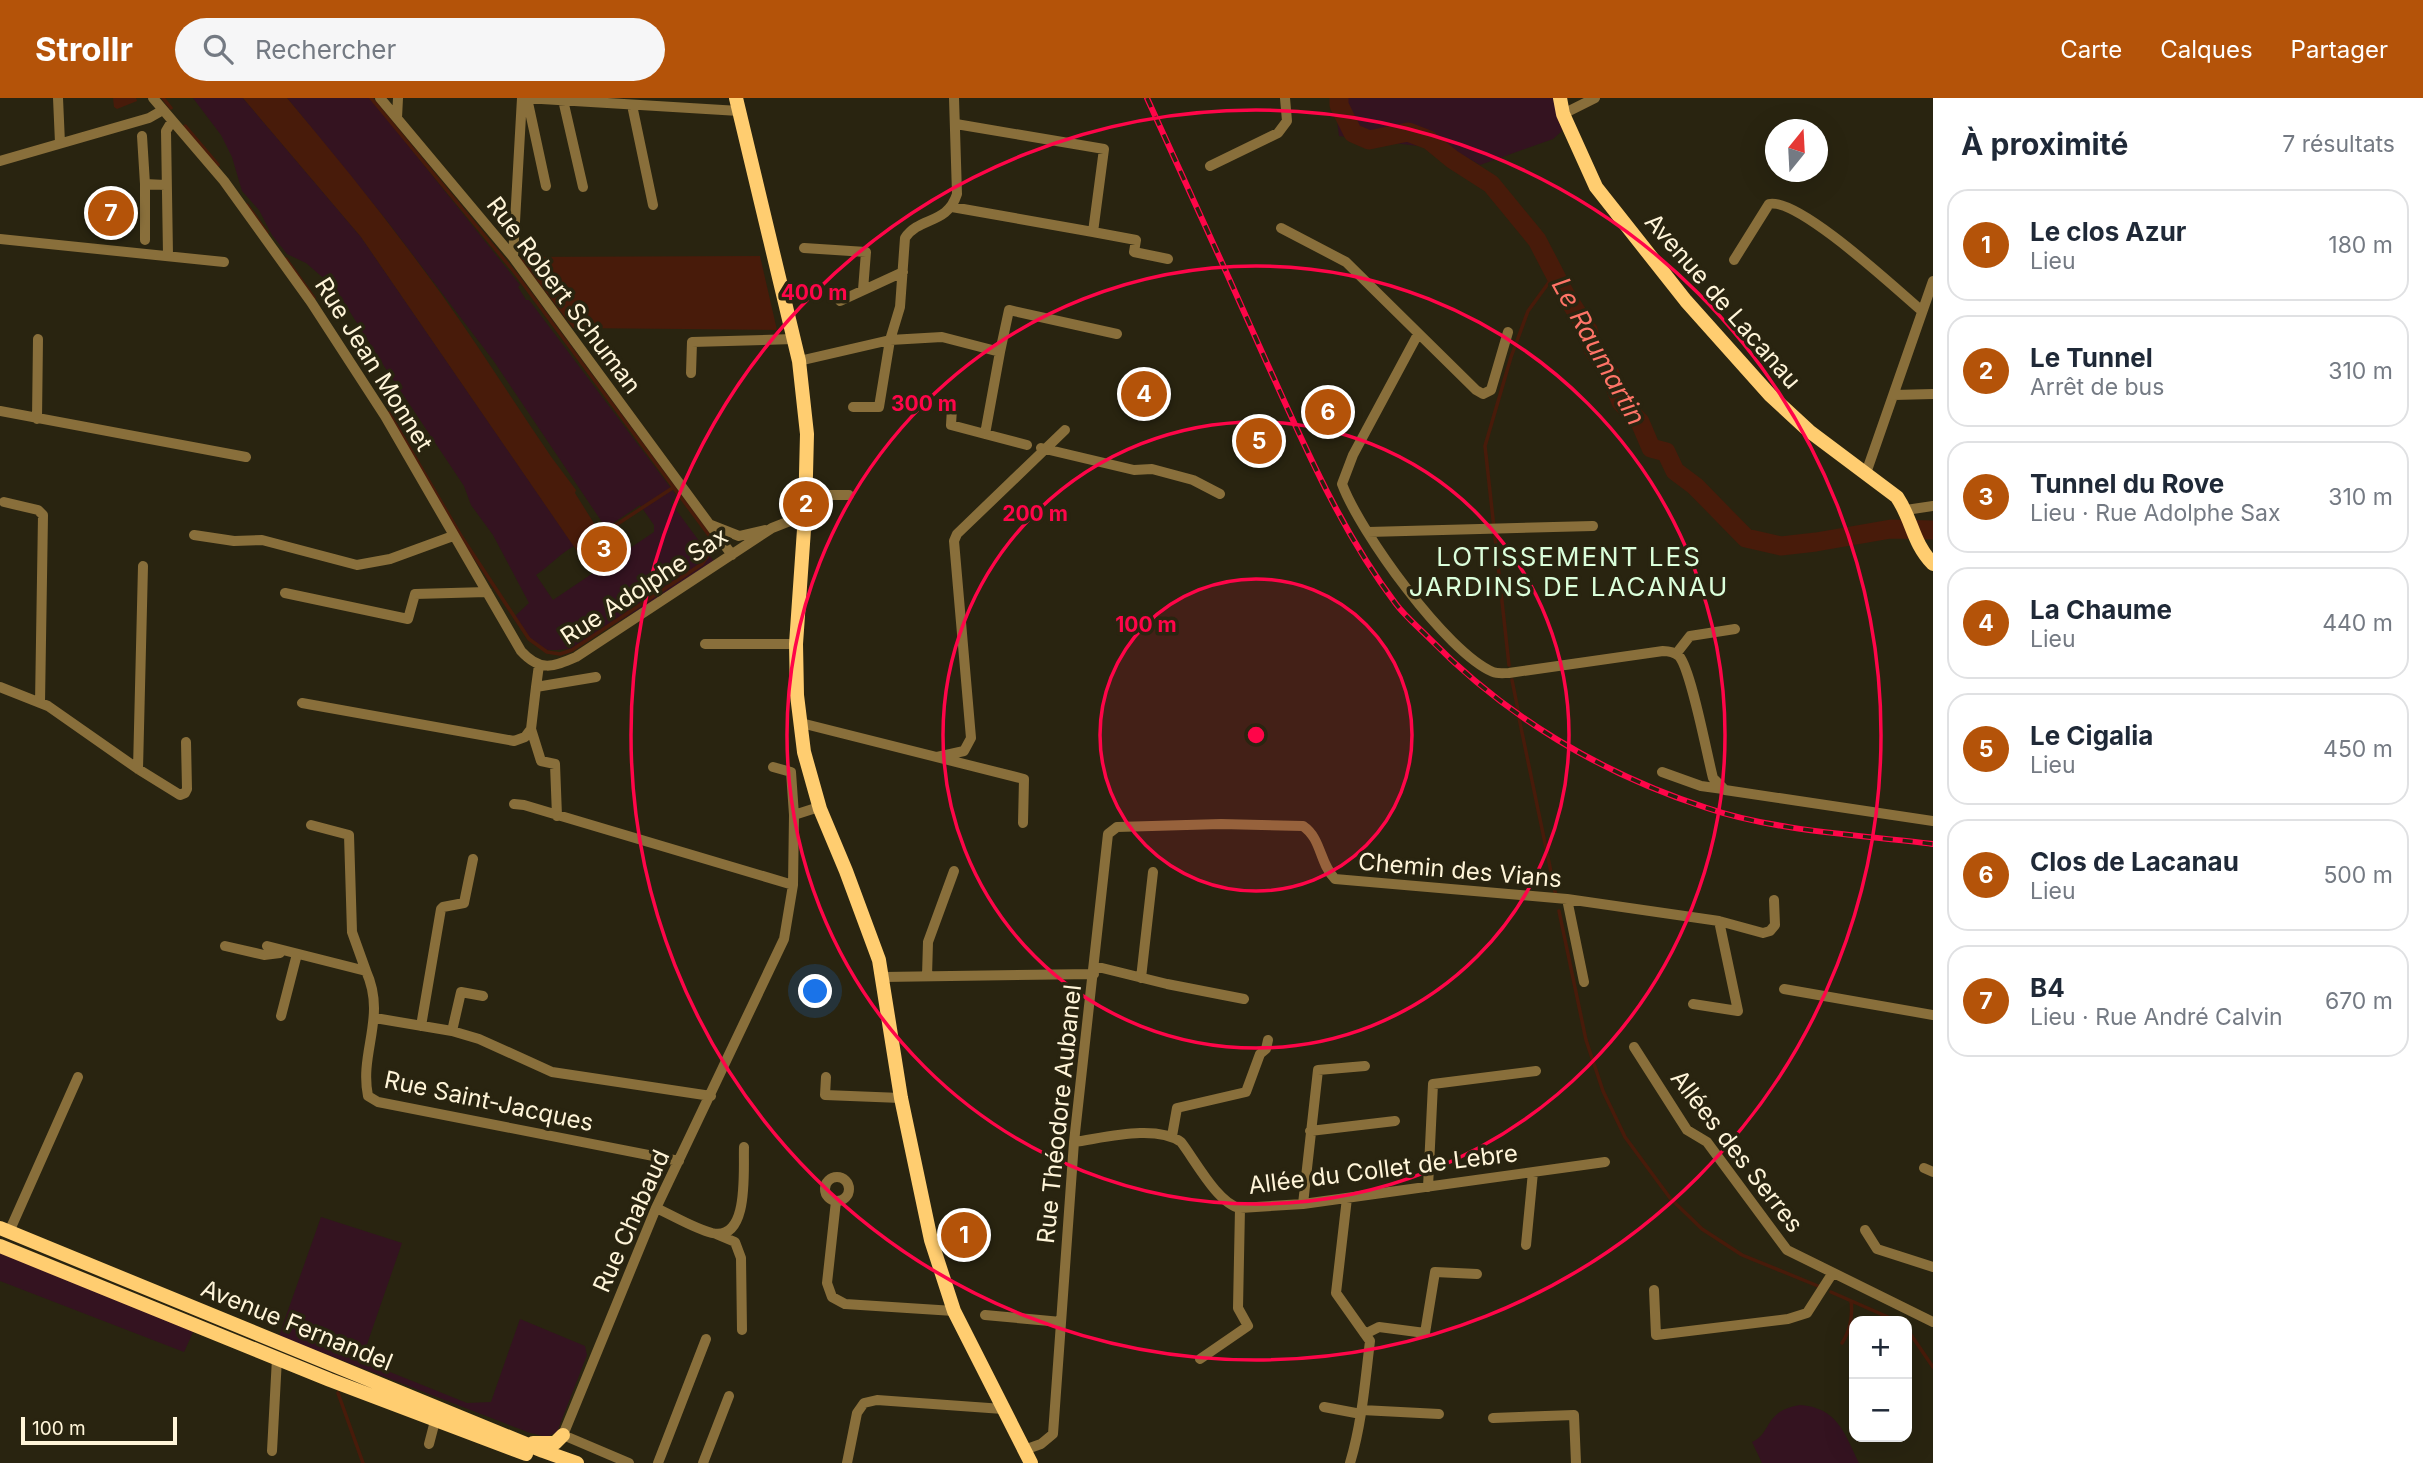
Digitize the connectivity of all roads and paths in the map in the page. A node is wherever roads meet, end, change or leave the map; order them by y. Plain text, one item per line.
1 (58, 98) edge
2 (153, 98) edge
3 (380, 98) edge
4 (398, 98) edge
5 (525, 98) edge
6 (954, 98) edge
7 (1285, 98) edge
8 (1560, 98) edge
9 (1595, 98) edge
10 (564, 100) junction
11 (632, 105) junction
12 (737, 105) edge
13 (163, 110) junction
14 (1563, 114) junction
15 (397, 118) junction
16 (172, 121) junction
17 (956, 124) junction
18 (142, 136) dead end
19 (60, 143) junction
20 (0, 161) edge
21 (1210, 166) dead end
22 (145, 184) junction
23 (165, 185) junction
24 (546, 186) dead end
25 (583, 187) dead end
26 (653, 205) dead end
27 (953, 207) junction
28 (1281, 228) dead end
29 (1093, 232) junction
30 (0, 239) edge
31 (145, 240) dead end
32 (804, 248) dead end
33 (168, 255) junction
34 (513, 257) junction
35 (1168, 259) dead end
36 (1734, 260) dead end
37 (224, 262) dead end
38 (903, 272) junction
39 (1933, 281) edge
40 (863, 290) junction
41 (839, 301) dead end
42 (1922, 311) junction
43 (1508, 332) dead end
44 (1117, 334) dead end
45 (1418, 334) junction
46 (38, 339) dead end
47 (794, 339) junction
48 (890, 340) junction
49 (1000, 352) junction
50 (799, 361) junction
51 (691, 373) dead end
52 (1933, 394) edge
53 (1894, 395) junction
54 (853, 407) dead end
55 (952, 408) dead end
56 (0, 411) edge
57 (37, 419) junction
58 (1065, 430) dead end
59 (985, 434) junction
60 (1037, 447) junction
61 (246, 457) dead end
62 (1866, 473) junction
63 (1220, 494) dead end
64 (806, 495) junction
65 (849, 495) dead end
66 (4, 502) dead end
67 (1933, 506) edge
68 (1906, 510) junction
69 (805, 515) junction
70 (709, 523) junction
71 (1593, 526) dead end
72 (772, 528) junction
73 (1367, 532) junction
74 (194, 535) dead end
75 (453, 536) junction
76 (739, 536) junction
77 (736, 552) junction
78 (1933, 564) edge
79 (144, 566) dead end
80 (486, 592) junction
81 (285, 593) dead end
82 (1735, 629) dead end
83 (705, 644) dead end
84 (796, 644) junction
85 (1676, 654) junction
86 (539, 665) junction
87 (596, 677) dead end
88 (0, 687) edge
89 (536, 687) junction
90 (40, 703) junction
91 (302, 703) dead end
92 (801, 723) junction
93 (531, 729) junction
94 (186, 742) dead end
95 (937, 757) junction
96 (773, 767) dead end
97 (138, 769) junction
98 (1662, 772) dead end
99 (1725, 790) junction
100 (514, 804) dead end
101 (819, 807) junction
102 (794, 815) junction
103 (557, 816) junction
104 (1933, 821) edge
105 (1023, 823) dead end
106 (311, 825) dead end
107 (473, 859) dead end
108 (954, 871) dead end
109 (1153, 872) dead end
110 (793, 885) junction
111 (1567, 900) junction
112 (1774, 900) dead end
113 (1719, 920) junction
114 (225, 946) dead end
115 (267, 946) dead end
116 (292, 953) junction
117 (439, 962) dead end
118 (1094, 970) junction
119 (366, 971) junction
120 (927, 976) junction
121 (883, 977) junction
122 (1142, 978) junction
123 (1584, 982) dead end
124 (1784, 989) dead end
125 (483, 996) dead end
126 (1244, 999) dead end
127 (1693, 1004) dead end
128 (1933, 1015) edge
129 (281, 1016) dead end
130 (375, 1018) junction
131 (424, 1027) junction
132 (452, 1031) junction
133 (1268, 1040) dead end
134 (1634, 1046) dead end
135 (1365, 1066) dead end
136 (1536, 1072) dead end
137 (78, 1077) dead end
138 (826, 1077) dead end
139 (710, 1097) junction
140 (901, 1098) junction
141 (1395, 1121) dead end
142 (1310, 1130) junction
143 (1172, 1136) junction
144 (1074, 1142) junction
145 (744, 1147) dead end
146 (679, 1161) junction
147 (1605, 1162) dead end
148 (1533, 1172) junction
149 (1428, 1187) junction
150 (1347, 1198) junction
151 (836, 1201) dead end
152 (1303, 1204) junction
153 (656, 1208) junction
154 (1240, 1208) junction
155 (4, 1230) edge
156 (1865, 1230) dead end
157 (714, 1234) junction
158 (1526, 1245) dead end
159 (0, 1246) edge
160 (1933, 1267) edge
161 (1477, 1274) dead end
162 (1832, 1274) junction
163 (1654, 1290) dead end
164 (954, 1311) junction
165 (985, 1315) dead end
166 (1062, 1322) junction
167 (1933, 1322) edge
168 (743, 1330) dead end
169 (1365, 1334) junction
170 (706, 1339) dead end
171 (277, 1358) junction
172 (1200, 1359) dead end
173 (729, 1395) dead end
174 (1324, 1407) dead end
175 (1003, 1409) junction
176 (1362, 1412) junction
177 (1439, 1414) dead end
178 (1493, 1418) dead end
179 (435, 1421) junction
180 (563, 1435) junction
181 (517, 1441) junction
182 (429, 1444) dead end
183 (272, 1451) dead end
184 (1028, 1457) edge
185 (550, 1463) edge
186 (577, 1463) edge
187 (629, 1463) edge
188 (658, 1463) edge
189 (703, 1463) edge
190 (847, 1463) edge
191 (1350, 1463) edge
192 (1576, 1463) edge

1 - 19 street
2 - 13 street, Rue Jean Monnet
3 - 15 street, Rue Robert Schuman
4 - 15 street
5 - 10 street
5 - 24 street
5 - 34 street
6 - 17 street
7 - 21 street
8 - 14 street, Avenue de Lacanau
9 - 14 street
10 - 11 street
10 - 25 street
11 - 12 street
11 - 26 street
12 - 47 street
13 - 16 street, Rue Jean Monnet
13 - 19 street
14 - 62 street, Avenue de Lacanau
15 - 34 street, Rue Robert Schuman
16 - 23 street
16 - 75 street, Rue Jean Monnet
17 - 27 street
17 - 29 street
18 - 22 street
19 - 20 street
22 - 23 street
22 - 31 street
23 - 33 street
27 - 29 street
27 - 38 street
28 - 45 street
29 - 35 street
30 - 33 street
32 - 40 street
33 - 37 street
34 - 70 street, Rue Robert Schuman
36 - 42 street
38 - 40 street
38 - 48 street
39 - 42 street
40 - 41 street
42 - 53 street
43 - 45 street
44 - 49 street
45 - 73 street
46 - 57 street
47 - 50 street
47 - 51 street
48 - 49 street
48 - 50 street
48 - 54 street
49 - 59 street
50 - 64 street
52 - 53 street
53 - 62 street
55 - 59 street
56 - 57 street
57 - 61 street
58 - 60 street
59 - 60 street
60 - 63 street
60 - 95 street
62 - 68 street, Avenue de Lacanau
64 - 65 street
64 - 69 street
66 - 90 street
67 - 68 street
68 - 78 street
69 - 72 street, Rue Adolphe Sax
69 - 84 street
70 - 76 street
70 - 77 street, Rue Robert Schuman
71 - 73 street
72 - 76 street
72 - 77 street, Rue Adolphe Sax
73 - 85 street
74 - 75 street
75 - 80 street, Rue Jean Monnet
76 - 77 street
77 - 86 street, Rue Adolphe Sax
79 - 97 street
80 - 81 street
80 - 86 street, Rue Jean Monnet
82 - 85 street
83 - 84 street
84 - 92 street
85 - 99 street
86 - 89 street, Rue Adolphe Sax
87 - 89 street, Rue Adolphe Sax
88 - 90 street
89 - 93 street
90 - 97 street
91 - 93 street
92 - 95 street
92 - 101 street
93 - 103 street
94 - 97 street
95 - 105 street
96 - 102 street, Rue Chabaud
98 - 99 street
99 - 104 street
100 - 103 street
101 - 102 street
101 - 121 street
102 - 110 street, Rue Chabaud
103 - 110 street
106 - 119 street, Rue Saint-Jacques
107 - 131 street
108 - 120 street
109 - 122 street
110 - 139 street, Rue Chabaud
111 - 113 street, Chemin des Vians
111 - 118 street, Chemin des Vians
111 - 123 street
112 - 113 street, Chemin des Vians
113 - 127 street
114 - 116 street
115 - 116 street
116 - 119 street
116 - 129 street
117 - 131 street
118 - 120 street, Rue Théodore Aubanel
118 - 122 street
118 - 144 street, Rue Théodore Aubanel
119 - 130 street, Rue Saint-Jacques
120 - 121 street, Rue Théodore Aubanel
121 - 140 street
122 - 126 street
124 - 128 street
125 - 132 street
130 - 131 street
130 - 146 street, Rue Saint-Jacques
131 - 132 street
132 - 139 street
133 - 143 street
134 - 162 street, Allées des Serres
135 - 142 street
136 - 149 street
137 - 155 street
138 - 140 street
139 - 146 street, Rue Chabaud
140 - 164 street
141 - 142 street
142 - 152 street
143 - 144 street
143 - 154 street, Allée du Collet de Lebre
144 - 166 street, Rue Théodore Aubanel
145 - 157 street
146 - 153 street, Rue Chabaud
147 - 148 street, Allée du Collet de Lebre
148 - 149 street, Allée du Collet de Lebre
148 - 158 street
149 - 150 street, Allée du Collet de Lebre
150 - 152 street, Allée du Collet de Lebre
150 - 169 street
151 - 164 street
152 - 154 street, Allée du Collet de Lebre
153 - 157 street
153 - 180 street, Rue Chabaud
154 - 172 street
155 - 181 street, Avenue Fernandel
156 - 160 street
157 - 168 street
159 - 171 street, Avenue Fernandel
161 - 169 street
162 - 163 street
162 - 167 street, Allées des Serres
164 - 175 street
165 - 166 street
166 - 184 street, Rue Théodore Aubanel
169 - 176 street
170 - 188 street
171 - 179 street, Avenue Fernandel
171 - 183 street
173 - 189 street
174 - 176 street
175 - 184 street
175 - 190 street
176 - 177 street
176 - 191 street
178 - 192 street
179 - 182 street
179 - 185 street, Avenue Fernandel
180 - 181 street
180 - 187 street
181 - 186 street, Avenue Fernandel

